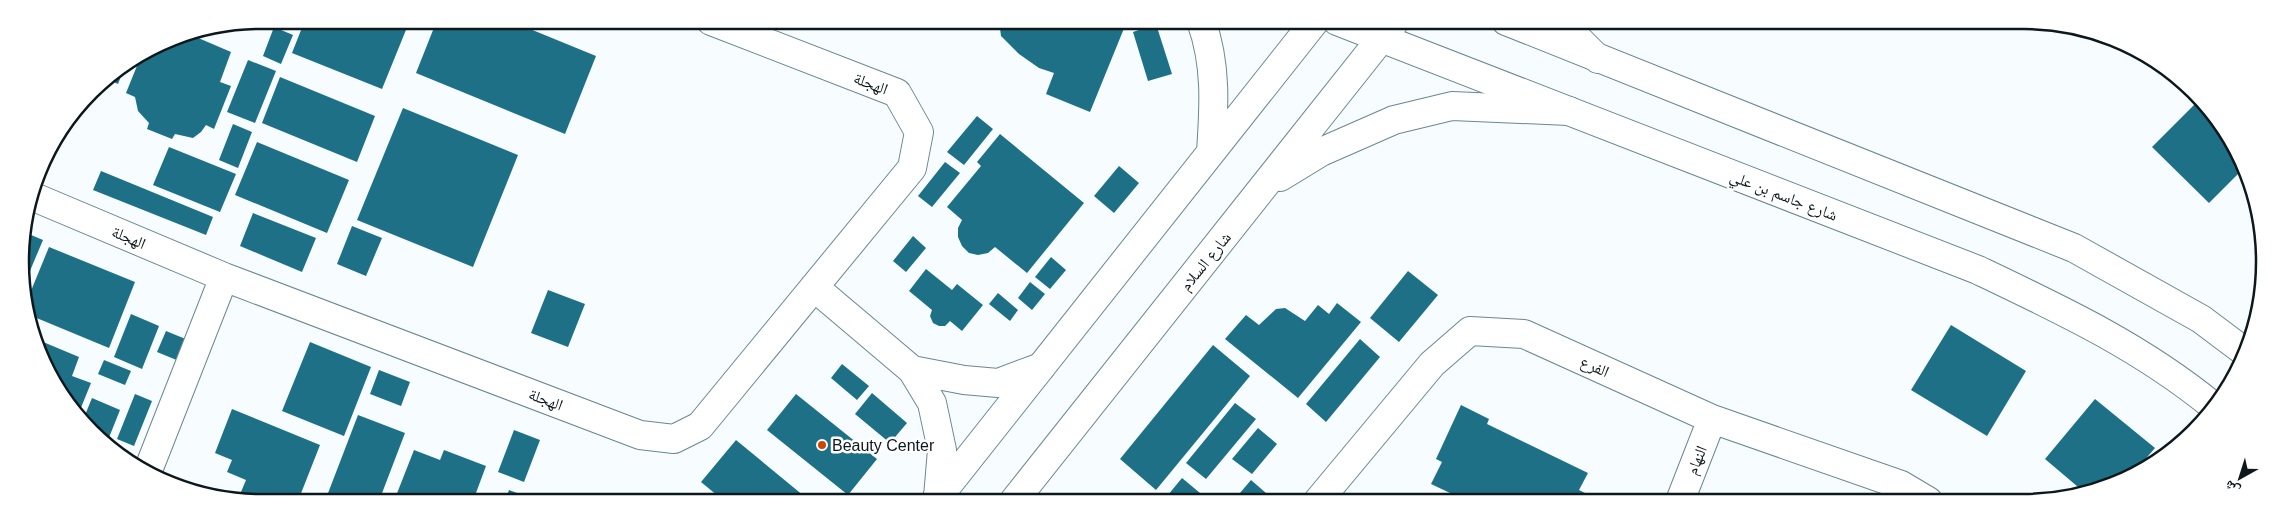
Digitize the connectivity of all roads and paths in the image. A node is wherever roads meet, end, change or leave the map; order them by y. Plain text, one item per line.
1 (734, 29) edge
2 (1204, 29) edge
3 (1310, 29) edge
4 (1523, 29) edge
5 (1568, 29) edge
6 (1388, 31) edge
7 (1598, 59) junction
8 (1569, 111) junction
9 (1211, 152) junction
10 (1264, 187) junction
11 (38, 199) edge
12 (224, 277) junction
13 (814, 287) junction
14 (2240, 348) edge
15 (1041, 367) junction
16 (912, 370) junction
17 (2208, 402) edge
18 (1712, 419) junction
19 (150, 465) edge
20 (938, 494) edge
21 (941, 494) edge
22 (1020, 494) edge
23 (1324, 494) edge
24 (1683, 494) edge
25 (1916, 494) edge

1 - 13 street, الهجلة
2 - 9 street
3 - 9 street
4 - 7 street
5 - 7 street
6 - 8 street, شارع جاسم بن علي
6 - 10 street, شارع السلام
7 - 14 street
8 - 10 street
8 - 17 street, شارع جاسم بن علي
9 - 15 street
10 - 22 street, شارع السلام
11 - 12 street, الهجلة
12 - 13 street, الهجلة
12 - 19 street
13 - 16 street
15 - 16 street
15 - 21 street
16 - 20 street
18 - 23 street, الفرع
18 - 24 street, النهام
18 - 25 street, الفرع

